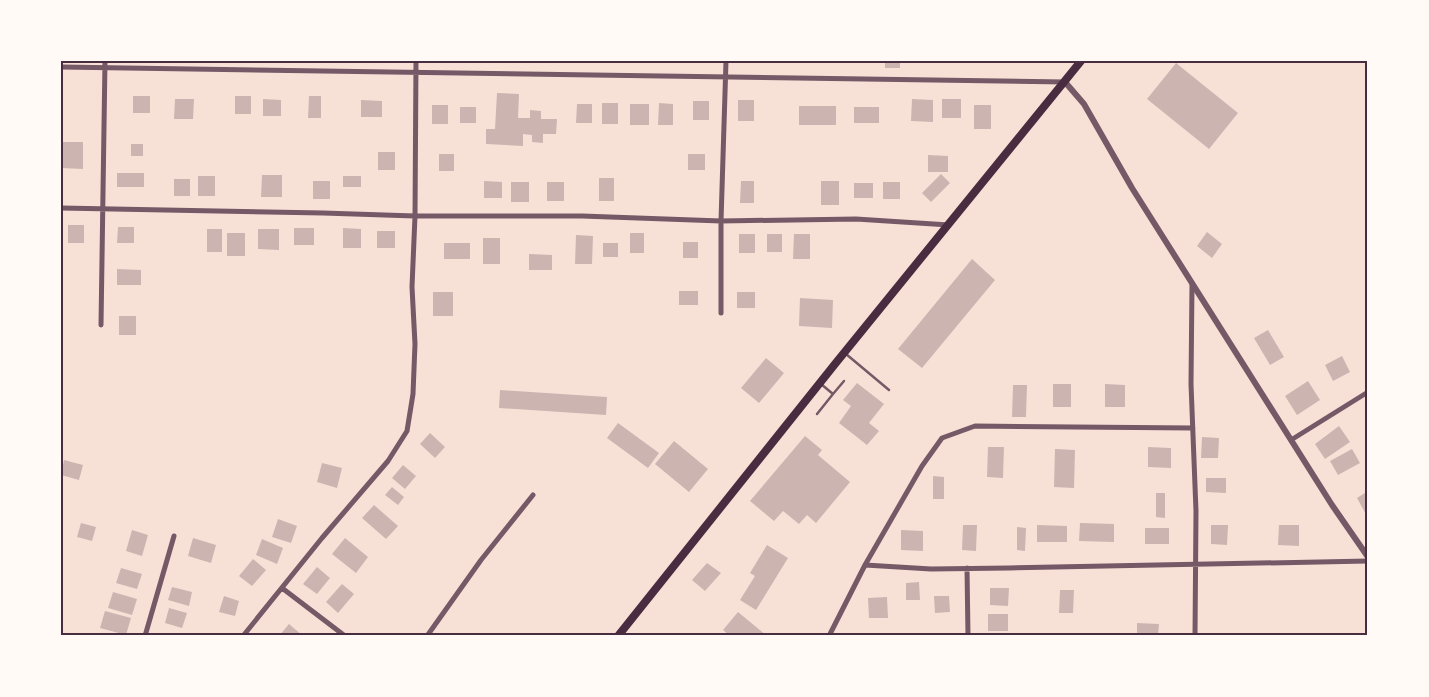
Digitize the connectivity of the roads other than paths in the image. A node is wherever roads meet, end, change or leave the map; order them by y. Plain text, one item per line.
1 (105, 61) edge
2 (416, 61) edge
3 (726, 61) edge
4 (1081, 61) edge
5 (61, 68) edge
6 (104, 69) junction
7 (416, 74) junction
8 (726, 78) junction
9 (1064, 82) junction
10 (61, 208) edge
11 (103, 208) junction
12 (415, 216) junction
13 (721, 221) junction
14 (949, 225) junction
15 (1192, 284) junction
16 (721, 312) dead end
17 (101, 325) dead end
18 (844, 353) junction
19 (844, 381) dead end
20 (819, 384) junction
21 (889, 390) dead end
22 (1368, 392) edge
23 (833, 394) junction
24 (817, 414) dead end
25 (1193, 428) junction
26 (1291, 440) junction
27 (533, 495) dead end
28 (174, 536) dead end
29 (1367, 556) edge
30 (1196, 563) junction
31 (865, 565) junction
32 (967, 568) junction
33 (282, 588) junction
34 (145, 636) edge
35 (243, 636) edge
36 (345, 636) edge
37 (427, 636) edge
38 (618, 636) edge
39 (829, 636) edge
40 (968, 636) edge
41 (1195, 636) edge

1 - 6 street
2 - 7 street
3 - 8 street
4 - 9 main road
5 - 6 street
6 - 7 street
6 - 11 street
7 - 8 street
7 - 12 street
8 - 9 street
8 - 13 street
9 - 14 main road
9 - 15 street
10 - 11 street
11 - 12 street
11 - 17 street
12 - 13 street
12 - 33 street
13 - 14 street
13 - 16 street
14 - 18 main road
15 - 25 street
15 - 26 street
18 - 20 main road
18 - 21 lane
19 - 23 lane
20 - 23 lane
20 - 38 main road
22 - 26 street
23 - 24 lane
25 - 30 street
25 - 31 street
26 - 29 street
27 - 37 street
28 - 34 street
29 - 30 street
30 - 32 street
30 - 41 street
31 - 32 street
31 - 39 street
32 - 40 street
33 - 35 street
33 - 36 street

